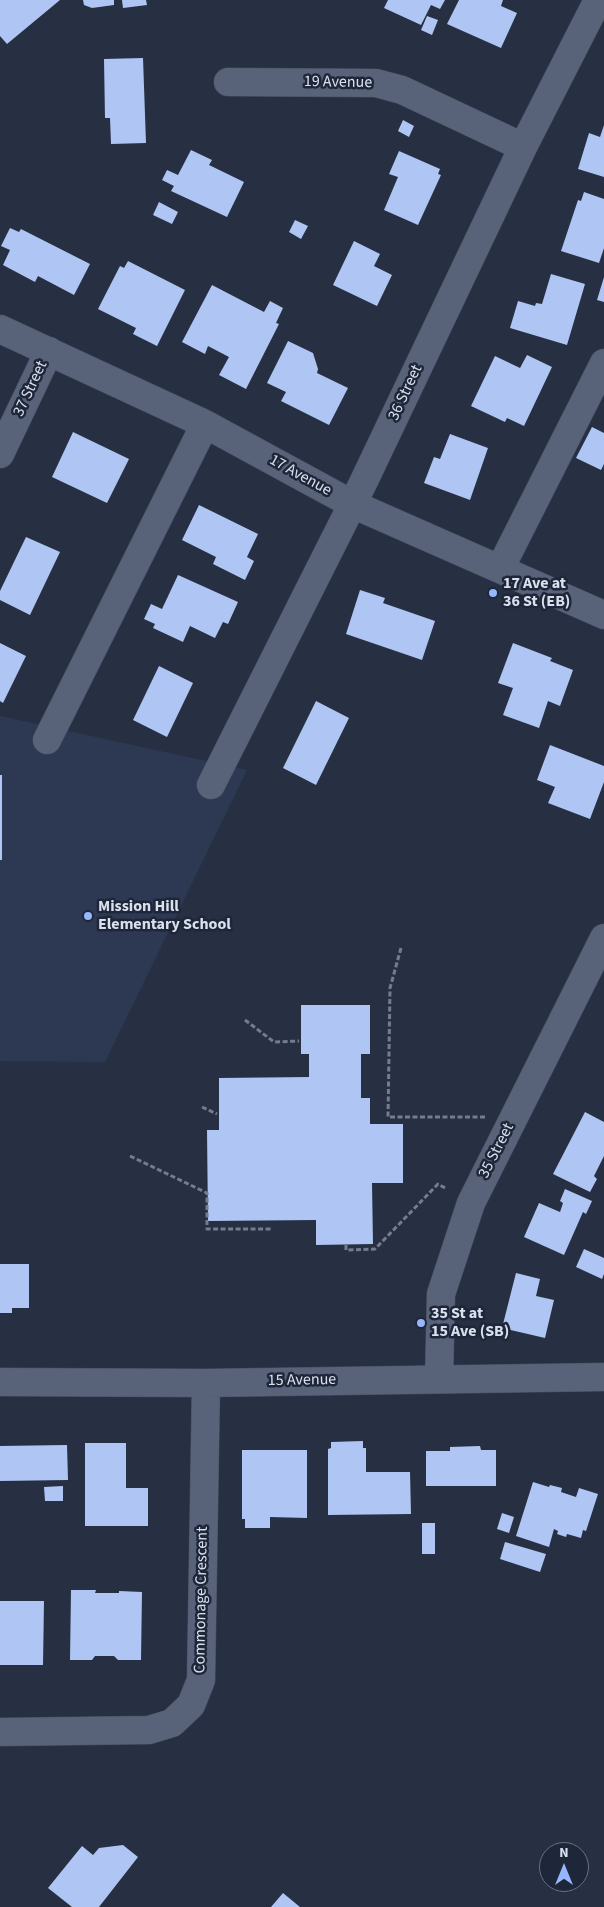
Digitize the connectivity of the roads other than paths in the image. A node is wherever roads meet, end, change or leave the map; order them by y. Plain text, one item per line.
1 (598, 0) edge
2 (228, 82) dead end
3 (523, 147) junction
4 (0, 329) edge
5 (49, 351) junction
6 (604, 363) edge
7 (205, 424) junction
8 (0, 454) edge
9 (352, 504) junction
10 (500, 569) junction
11 (604, 615) edge
12 (47, 740) dead end
13 (211, 785) dead end
14 (604, 938) edge
15 (604, 1377) edge
16 (439, 1379) junction
17 (0, 1382) edge
18 (206, 1383) junction
19 (0, 1732) edge

1 - 3 street, 36 Street
2 - 3 street, 19 Avenue
3 - 9 street, 36 Street
4 - 5 street, 17 Avenue
5 - 7 street, 17 Avenue
5 - 8 street, 37 Street
6 - 10 street
7 - 9 street, 17 Avenue
7 - 12 street
9 - 10 street, 17 Avenue
9 - 13 street, 36 Street
10 - 11 street, 17 Avenue
14 - 16 street, 35 Street
15 - 16 street, 15 Avenue
16 - 18 street, 15 Avenue
17 - 18 street, 15 Avenue
18 - 19 street, Commonage Crescent

